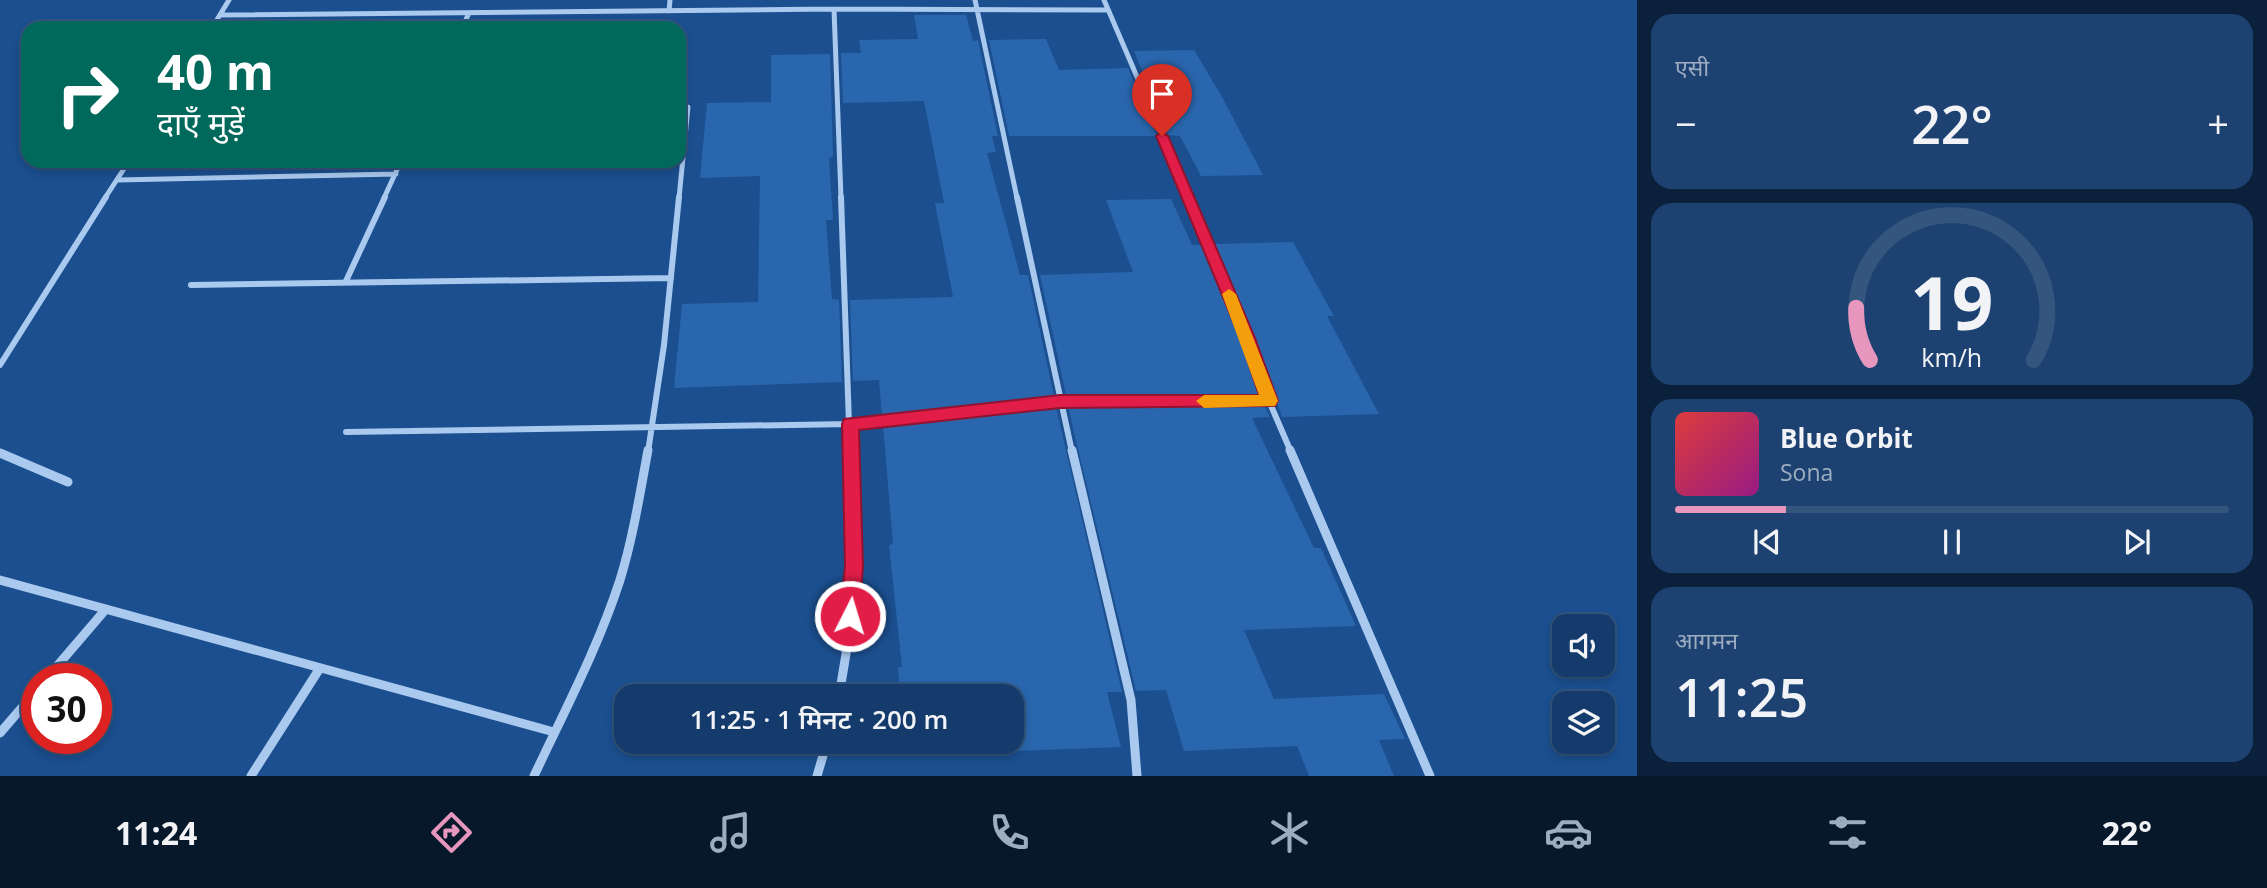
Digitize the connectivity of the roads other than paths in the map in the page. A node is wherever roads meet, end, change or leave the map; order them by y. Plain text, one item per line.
1 (229, 0) edge
2 (670, 0) edge
3 (975, 0) edge
4 (1104, 0) edge
5 (834, 9) junction
6 (977, 10) junction
7 (1108, 10) junction
8 (669, 11) junction
9 (469, 13) junction
10 (220, 15) junction
11 (216, 21) edge
12 (465, 21) edge
13 (688, 107) dead end
14 (686, 127) edge
15 (125, 168) edge
16 (398, 168) edge
17 (682, 168) edge
18 (396, 174) junction
19 (118, 180) junction
20 (671, 278) junction
21 (346, 281) junction
22 (191, 285) dead end
23 (0, 365) edge
24 (1060, 401) junction
25 (1269, 401) junction
26 (850, 424) junction
27 (653, 427) junction
28 (346, 432) dead end
29 (0, 453) edge
30 (68, 482) dead end
31 (0, 580) edge
32 (106, 609) junction
33 (60, 663) edge
34 (320, 668) junction
35 (841, 684) edge
36 (21, 709) edge
37 (554, 732) junction
38 (0, 733) edge
39 (823, 754) edge
40 (251, 776) edge
41 (534, 776) edge
42 (817, 776) edge
43 (1137, 776) edge
44 (1430, 776) edge

1 - 10 street
2 - 8 street
3 - 6 street
4 - 7 street
5 - 6 street
5 - 8 street
5 - 26 street
6 - 7 street
6 - 24 street
7 - 25 street
8 - 9 street
9 - 10 street
9 - 12 street
10 - 11 street
13 - 14 street
15 - 19 street
16 - 18 street
17 - 20 street
18 - 19 street
18 - 21 street
19 - 23 street
20 - 21 street
20 - 27 street
21 - 22 street
24 - 25 street
24 - 26 street
24 - 43 street
25 - 44 street
26 - 27 street
26 - 35 street
27 - 28 street
27 - 37 street
29 - 30 street
31 - 32 street
32 - 33 street
32 - 34 street
34 - 37 street
34 - 40 street
36 - 38 street
37 - 41 street
39 - 42 street

